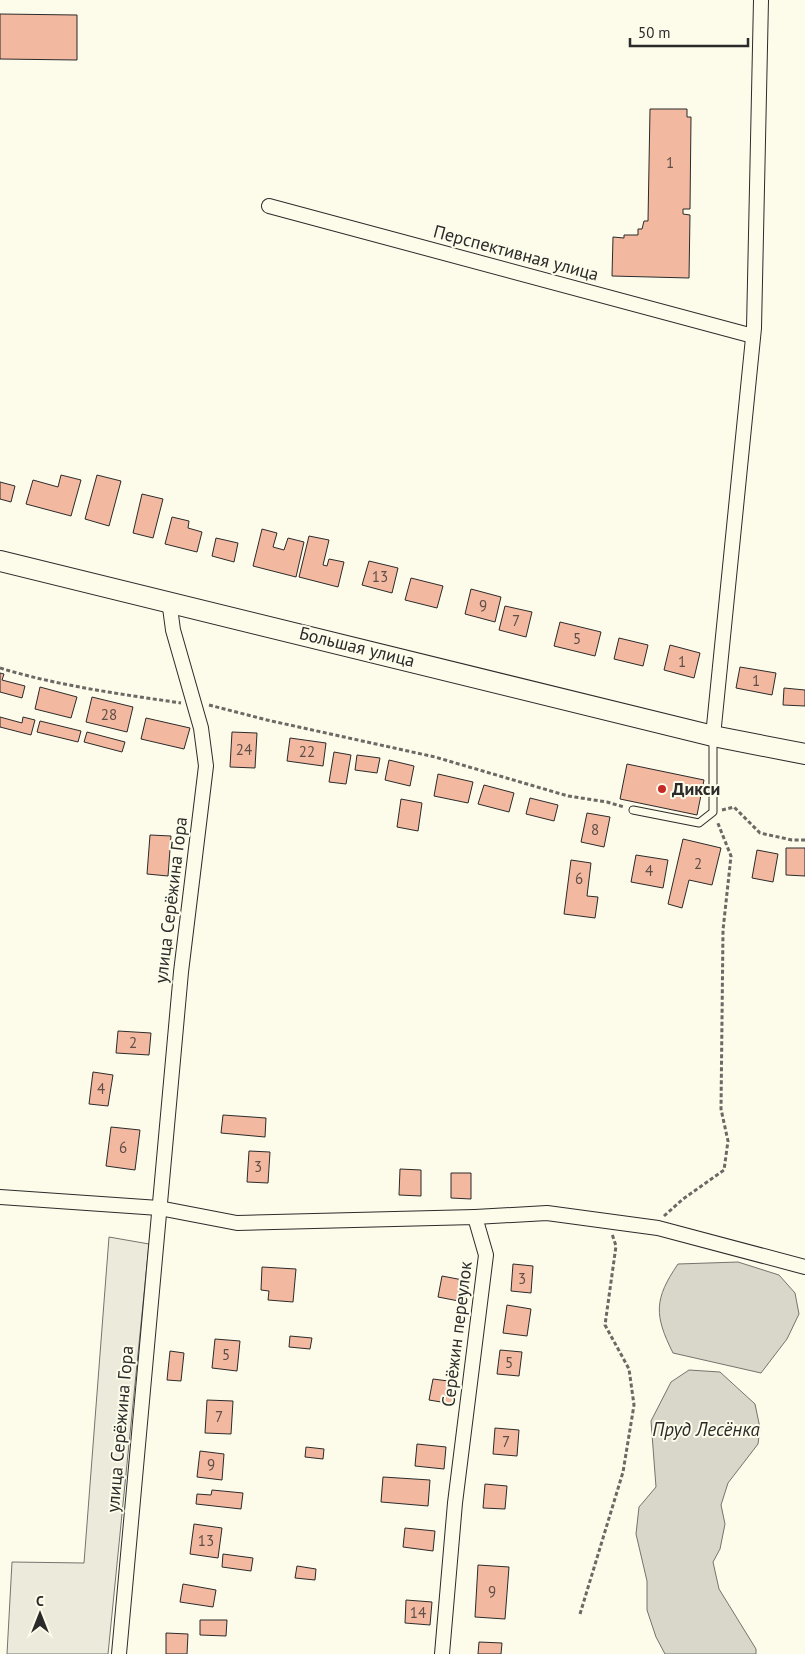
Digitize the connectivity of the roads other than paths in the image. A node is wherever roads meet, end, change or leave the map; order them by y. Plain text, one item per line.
1 (761, 0) edge
2 (269, 206) dead end
3 (754, 336) junction
4 (0, 561) edge
5 (169, 600) junction
6 (713, 736) junction
7 (805, 754) edge
8 (632, 810) road end
9 (0, 1197) edge
10 (160, 1208) junction
11 (475, 1218) junction
12 (805, 1267) edge
13 (119, 1654) edge
14 (442, 1654) edge

1 - 3 street
2 - 3 street, Перспективная улица
3 - 6 street
4 - 5 street, Большая улица
5 - 6 street, Большая улица
5 - 10 street, улица Серёжина Гора
6 - 7 street, Большая улица
6 - 8 lane
9 - 10 street
10 - 11 street
10 - 13 street, улица Серёжина Гора
11 - 12 street
11 - 14 street, Серёжин переулок

